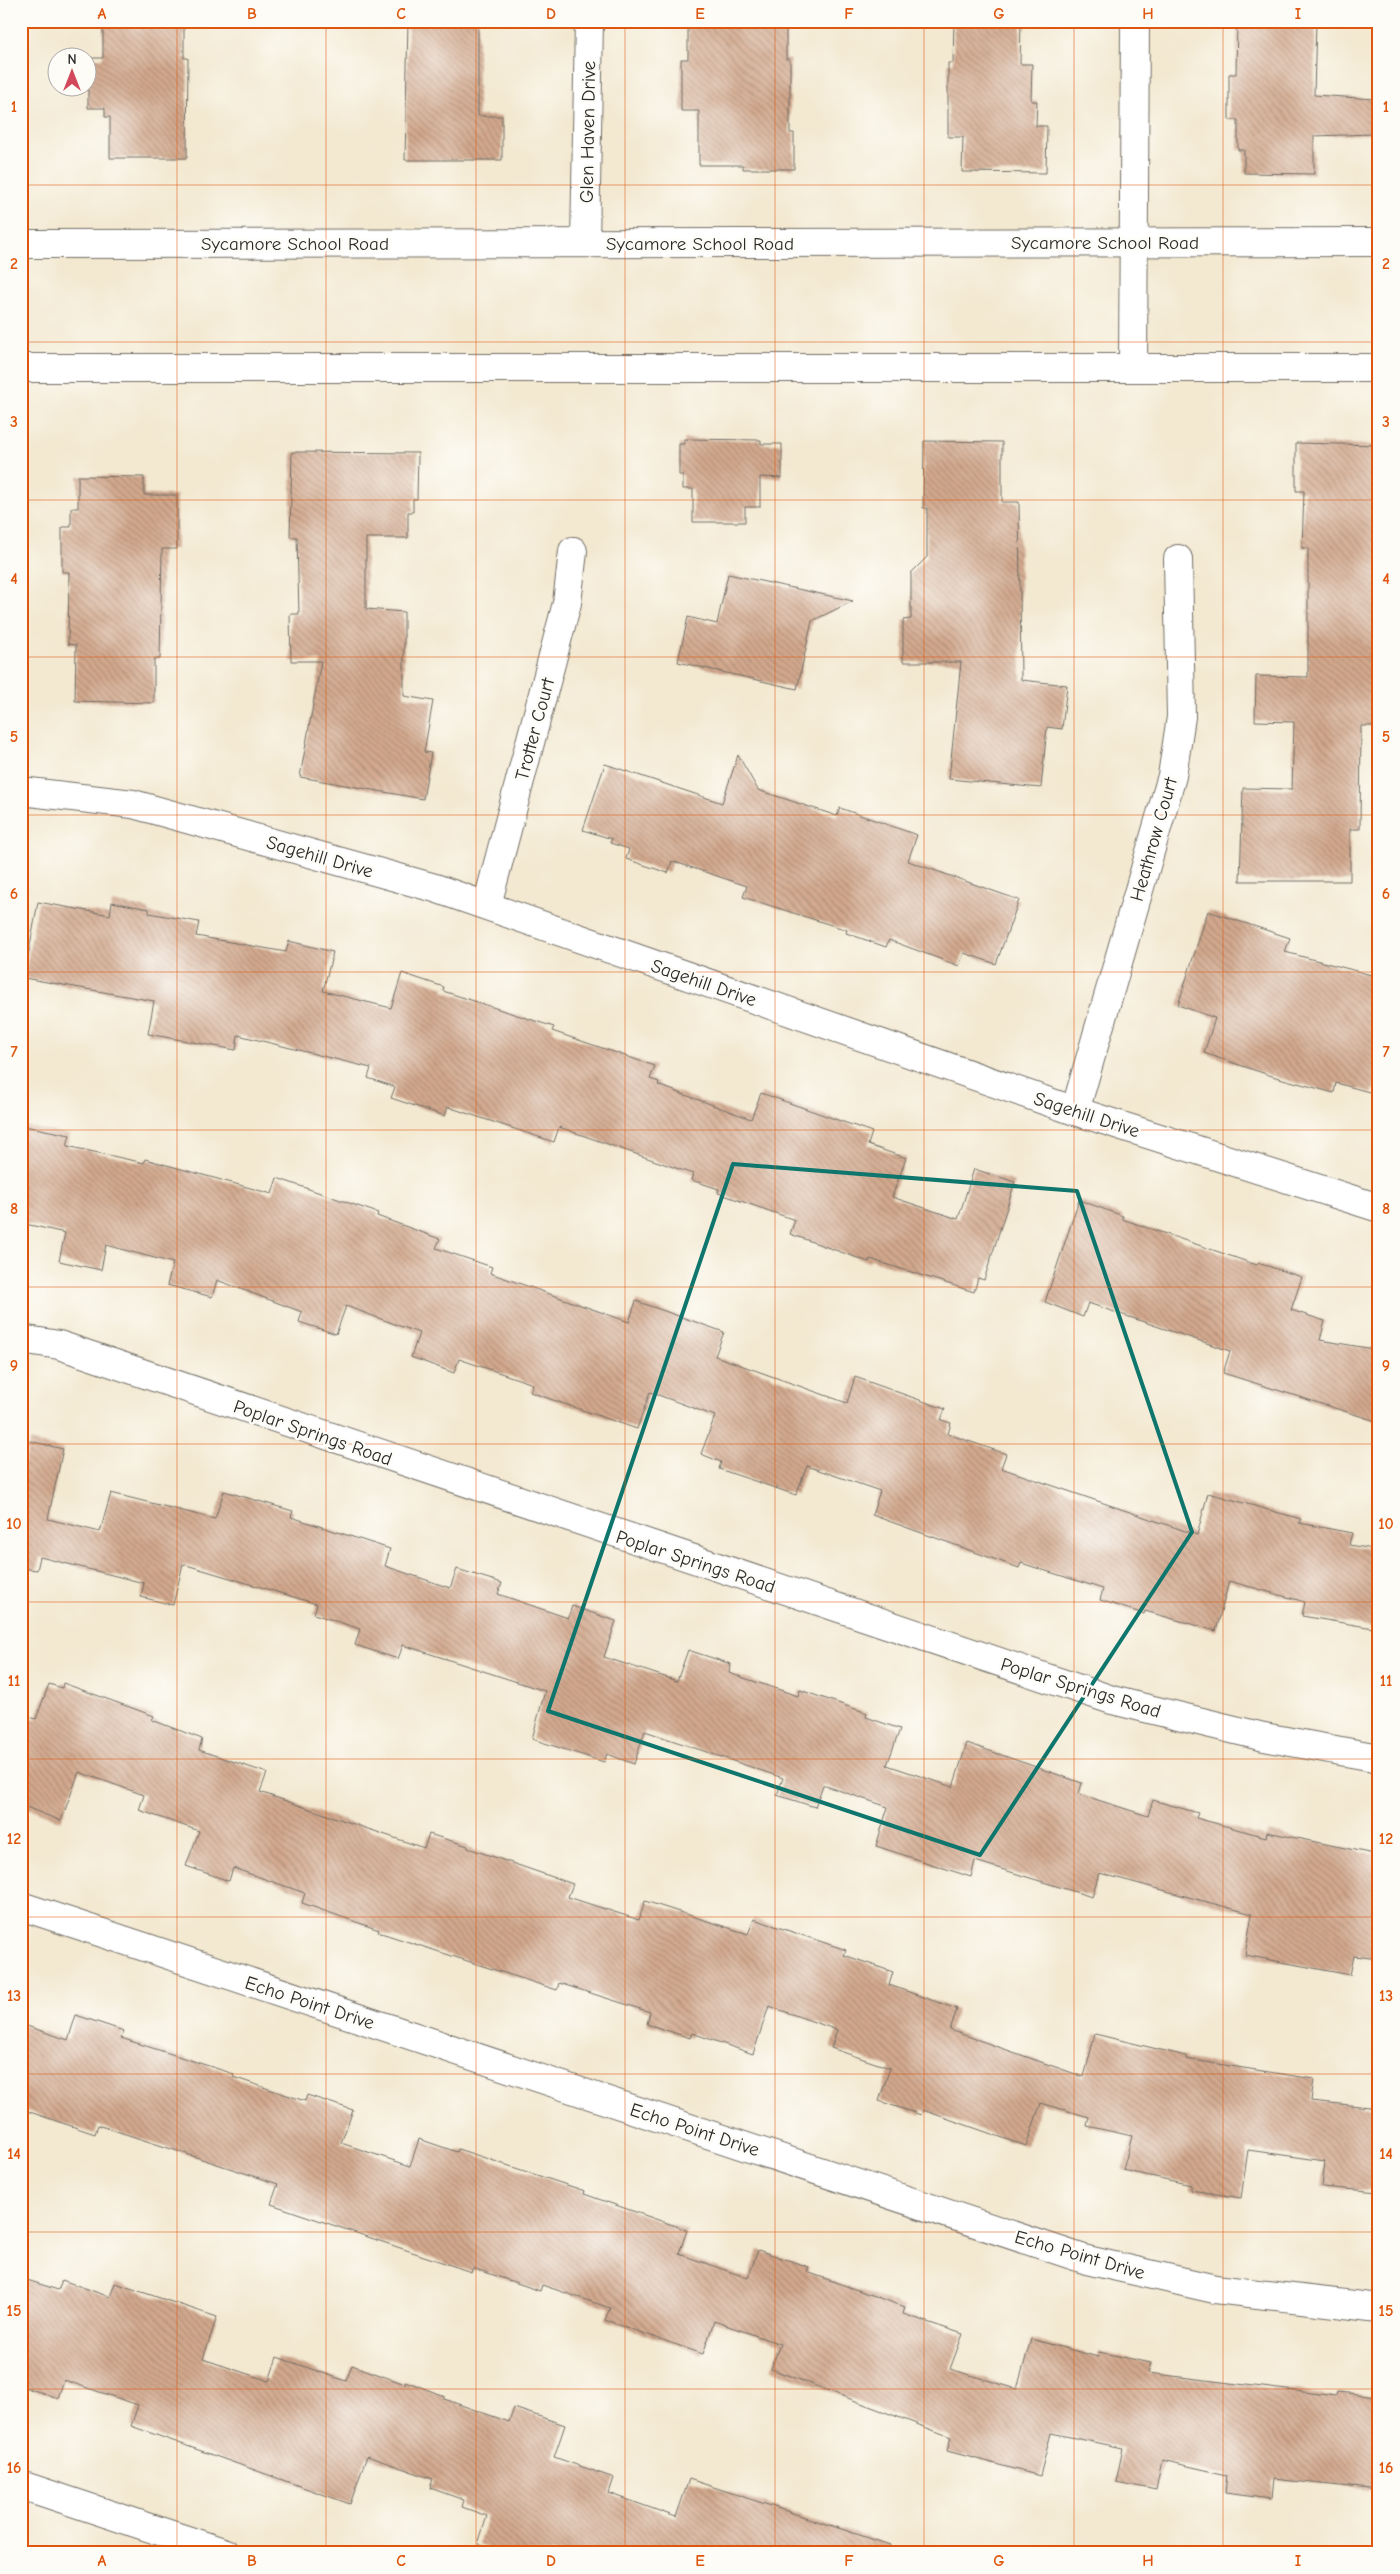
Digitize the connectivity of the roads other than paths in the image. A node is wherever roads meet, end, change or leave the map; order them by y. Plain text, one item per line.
1 (589, 21) edge
2 (1135, 21) edge
3 (1135, 242) junction
4 (1379, 242) edge
5 (585, 243) junction
6 (21, 244) edge
7 (21, 368) edge
8 (1133, 368) junction
9 (1379, 368) edge
10 (574, 551) dead end
11 (1178, 559) dead end
12 (21, 791) edge
13 (487, 906) junction
14 (1075, 1111) junction
15 (1379, 1208) edge
16 (21, 1339) edge
17 (1379, 1758) edge
18 (21, 1906) edge
19 (1379, 2308) edge
20 (21, 2485) edge
21 (226, 2553) edge

1 - 5 street, Glen Haven Drive
2 - 3 street
3 - 4 street, Sycamore School Road
3 - 5 street, Sycamore School Road
3 - 8 street
5 - 6 street, Sycamore School Road
7 - 8 street
8 - 9 street
10 - 13 street, Trotter Court
11 - 14 street, Heathrow Court
12 - 13 street, Sagehill Drive
13 - 14 street, Sagehill Drive
14 - 15 street, Sagehill Drive
16 - 17 street, Poplar Springs Road
18 - 19 street, Echo Point Drive
20 - 21 street

